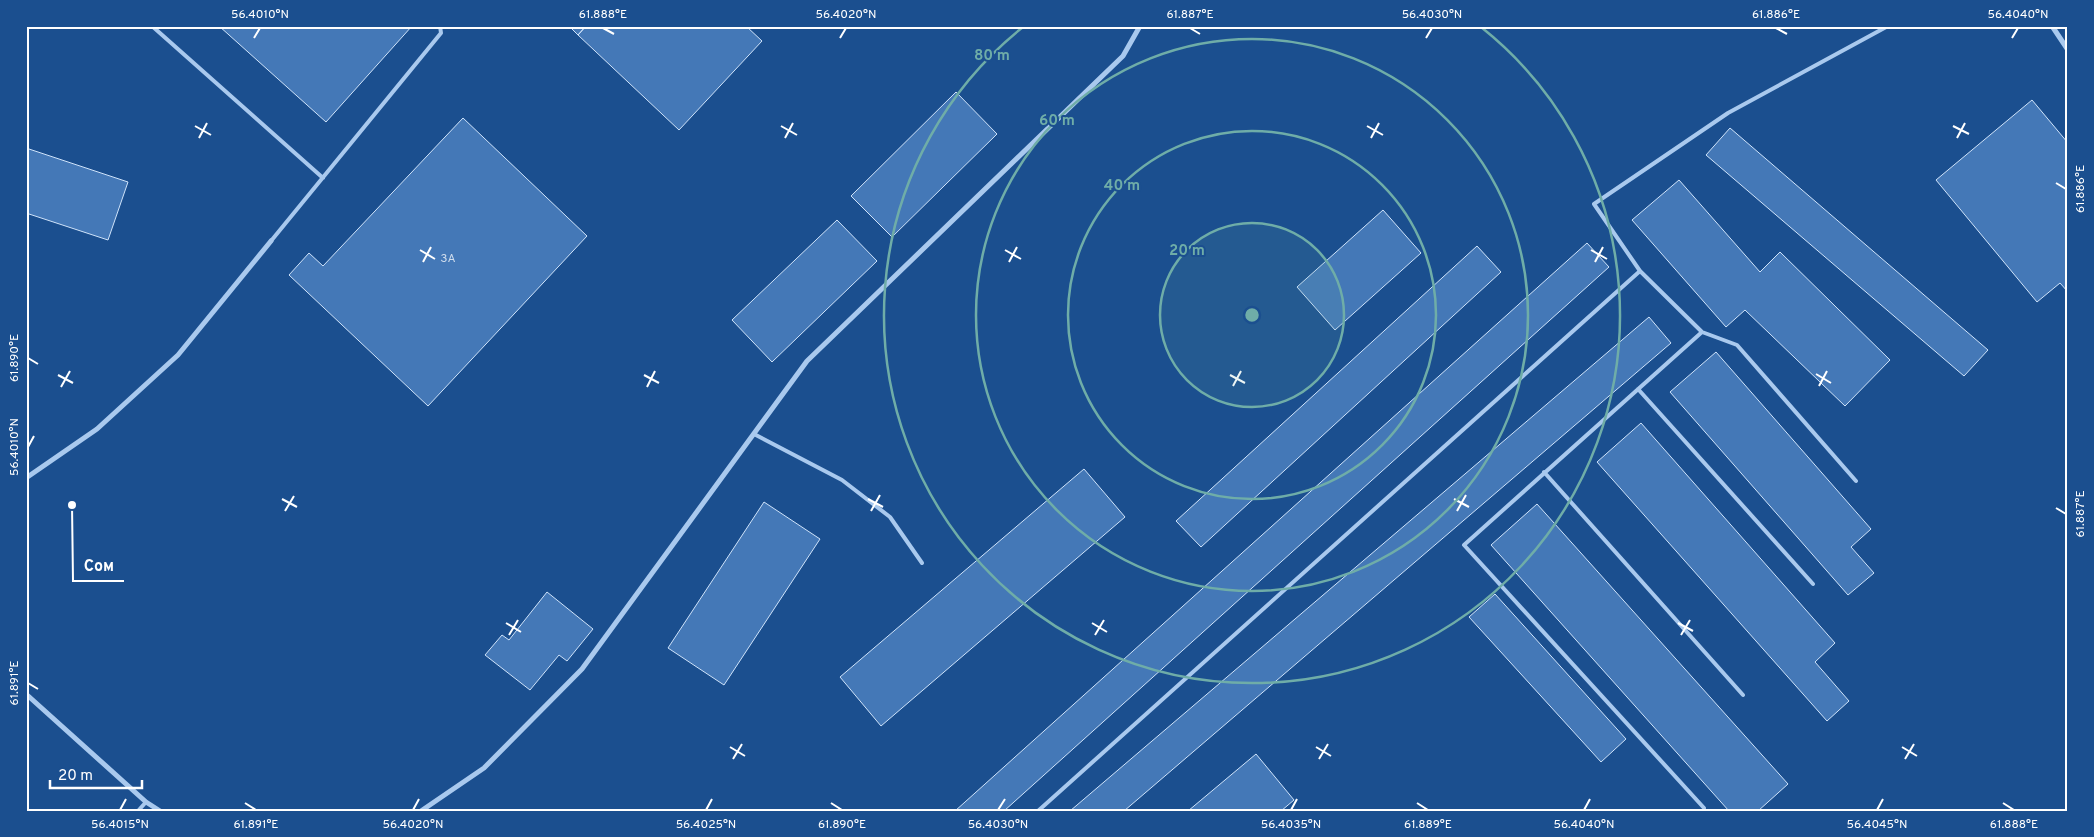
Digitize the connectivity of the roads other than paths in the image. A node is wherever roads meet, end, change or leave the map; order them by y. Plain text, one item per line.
1 (152, 26) edge
2 (440, 26) edge
3 (1140, 26) edge
4 (1888, 26) edge
5 (2052, 26) edge
6 (2068, 50) edge
7 (323, 178) junction
8 (271, 241) joint
9 (1640, 271) junction
10 (1702, 332) junction
11 (1638, 389) junction
12 (754, 434) junction
13 (1544, 472) junction
14 (26, 478) edge
15 (1856, 481) dead end
16 (922, 562) dead end
17 (1812, 584) dead end
18 (26, 694) edge
19 (1743, 695) dead end
20 (146, 802) junction
21 (1704, 808) dead end
22 (138, 811) edge
23 (160, 811) edge
24 (422, 811) edge
25 (1038, 811) edge

1 - 7 lane
2 - 7 lane
3 - 12 street
4 - 9 lane
5 - 6 street
7 - 8 lane
8 - 14 street
9 - 10 lane
9 - 25 lane
10 - 11 lane
10 - 15 lane
11 - 13 lane
11 - 17 lane
12 - 16 lane
12 - 24 street
13 - 19 lane
13 - 21 lane
18 - 20 street
20 - 22 lane
20 - 23 street

